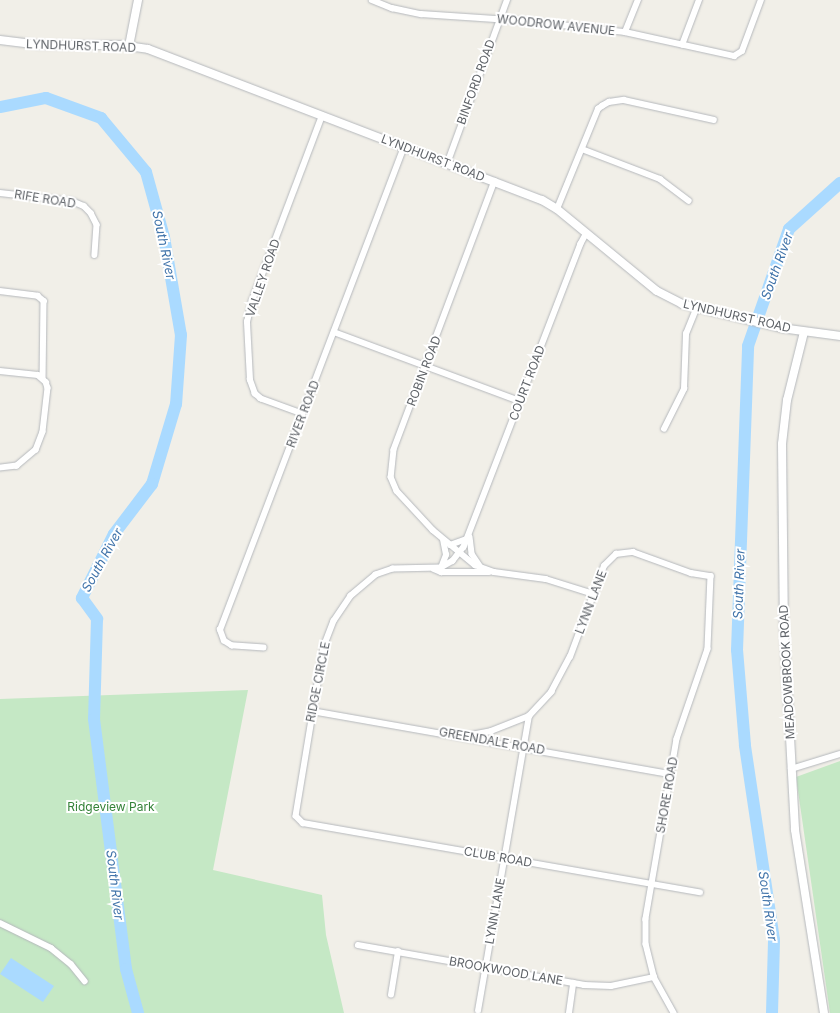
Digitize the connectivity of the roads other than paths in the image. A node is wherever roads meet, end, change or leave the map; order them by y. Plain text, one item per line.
1 (138, 0) edge
2 (372, 0) edge
3 (506, 0) edge
4 (638, 0) edge
5 (699, 0) edge
6 (761, 0) edge
7 (500, 18) junction
8 (625, 32) junction
9 (0, 40) edge
10 (682, 45) junction
11 (129, 46) junction
12 (322, 116) junction
13 (714, 120) dead end
14 (404, 147) junction
15 (582, 149) junction
16 (447, 164) junction
17 (495, 181) junction
18 (0, 193) edge
19 (689, 200) dead end
20 (557, 209) junction
21 (587, 233) junction
22 (95, 255) dead end
23 (0, 291) edge
24 (696, 309) junction
25 (334, 332) junction
26 (804, 332) junction
27 (840, 336) edge
28 (426, 366) junction
29 (0, 371) edge
30 (43, 378) junction
31 (520, 401) junction
32 (302, 414) junction
33 (664, 429) dead end
34 (0, 468) edge
35 (470, 536) junction
36 (442, 538) junction
37 (450, 545) junction
38 (459, 553) junction
39 (441, 568) junction
40 (481, 568) junction
41 (434, 569) junction
42 (494, 572) junction
43 (710, 576) joint
44 (594, 594) junction
45 (264, 648) dead end
46 (312, 711) junction
47 (529, 716) junction
48 (466, 736) junction
49 (524, 747) junction
50 (840, 754) edge
51 (791, 769) junction
52 (670, 774) junction
53 (297, 818) joint
54 (504, 859) junction
55 (651, 884) junction
56 (700, 892) dead end
57 (0, 922) edge
58 (358, 945) dead end
59 (398, 952) junction
60 (485, 968) junction
61 (654, 977) junction
62 (85, 981) dead end
63 (573, 983) junction
64 (391, 995) dead end
65 (478, 1011) dead end
66 (569, 1013) edge
67 (674, 1013) edge
68 (824, 1013) edge

1 - 11 main road
2 - 7 street, WOODROW AVENUE
3 - 7 street, BINFORD ROAD
4 - 8 street
5 - 10 street
6 - 10 street, WOODROW AVENUE
7 - 8 street, WOODROW AVENUE
7 - 16 street, BINFORD ROAD
8 - 10 street, WOODROW AVENUE
9 - 11 main road, LYNDHURST ROAD
11 - 12 main road, LYNDHURST ROAD
12 - 14 main road, LYNDHURST ROAD
12 - 32 street, VALLEY ROAD
13 - 15 street
14 - 16 main road, LYNDHURST ROAD
14 - 25 street, RIVER ROAD
15 - 19 street
15 - 20 street
16 - 17 main road, LYNDHURST ROAD
17 - 20 main road, LYNDHURST ROAD
17 - 28 street, ROBIN ROAD
18 - 22 street, RIFE ROAD
20 - 21 main road, LYNDHURST ROAD
21 - 24 main road, LYNDHURST ROAD
21 - 31 street, COURT ROAD
23 - 30 street
24 - 26 main road, LYNDHURST ROAD
24 - 33 street
25 - 28 street
25 - 32 street, RIVER ROAD
26 - 27 main road, LYNDHURST ROAD
26 - 51 main road, MEADOWBROOK ROAD
28 - 31 street
28 - 36 street, ROBIN ROAD
29 - 30 street
30 - 34 street
31 - 35 street, COURT ROAD
32 - 45 street, RIVER ROAD
35 - 37 street
35 - 38 street, COURT ROAD
35 - 40 street, COURT ROAD
36 - 37 street, ROBIN ROAD
36 - 39 street
37 - 38 street, ROBIN ROAD
38 - 39 street
38 - 40 street, RIDGE CIRCLE
39 - 41 street, RIDGE CIRCLE
40 - 42 street, RIDGE CIRCLE
41 - 42 street, RIDGE CIRCLE
41 - 46 street, RIDGE CIRCLE
42 - 44 street, RIDGE CIRCLE
43 - 44 street, LYNN LANE
43 - 52 street, SHORE ROAD
44 - 47 street, LYNN LANE
46 - 48 street, GREENDALE ROAD
46 - 53 street, RIDGE CIRCLE
47 - 48 street, LYNN LANE
47 - 49 street, LYNN LANE
48 - 49 street, GREENDALE ROAD
49 - 52 street, GREENDALE ROAD
49 - 54 street, LYNN LANE
50 - 51 street
51 - 68 main road, MEADOWBROOK ROAD
52 - 55 street, SHORE ROAD
53 - 54 street, CLUB ROAD
54 - 55 street, CLUB ROAD
54 - 60 street, LYNN LANE
55 - 56 street, CLUB ROAD
55 - 61 street, SHORE ROAD
57 - 62 street
58 - 59 street, BROOKWOOD LANE
59 - 60 street, BROOKWOOD LANE
59 - 64 street
60 - 63 street, BROOKWOOD LANE
60 - 65 street, LYNN LANE
61 - 63 street, BROOKWOOD LANE
61 - 67 street, SHORE ROAD
63 - 66 street

